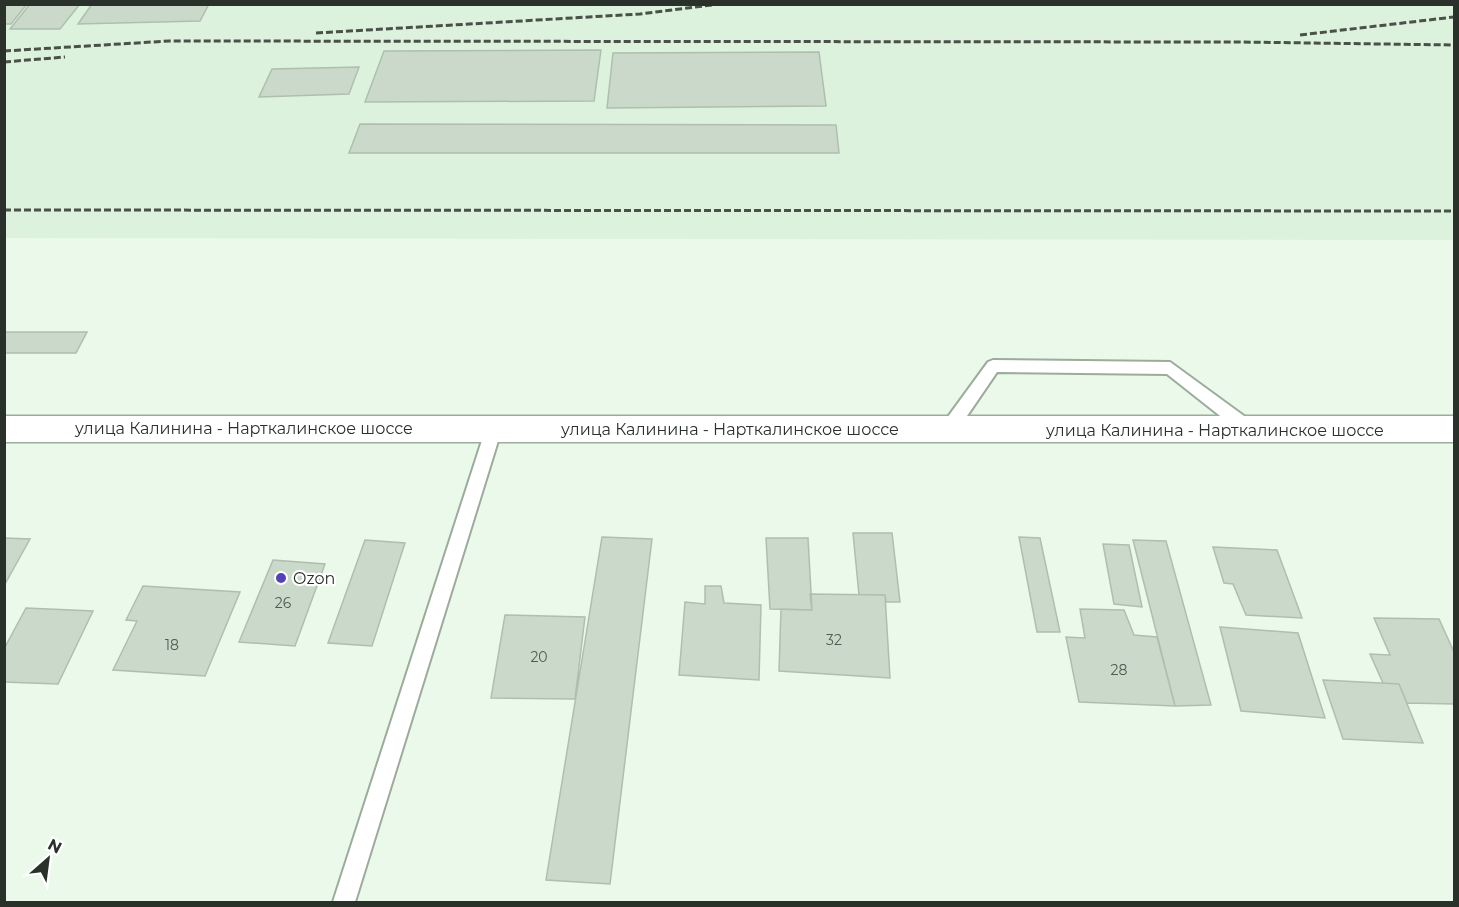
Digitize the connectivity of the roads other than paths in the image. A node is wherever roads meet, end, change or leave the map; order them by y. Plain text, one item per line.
1 (494, 428) junction
2 (4, 429) edge
3 (1455, 429) edge
4 (948, 430) junction
5 (1250, 430) junction
6 (344, 903) edge

1 - 2 main road, улица Калинина - Нарткалинское шоссе
1 - 4 main road, улица Калинина - Нарткалинское шоссе
1 - 6 lane
3 - 5 main road, улица Калинина - Нарткалинское шоссе
4 - 5 main road, улица Калинина - Нарткалинское шоссе
4 - 5 lane

